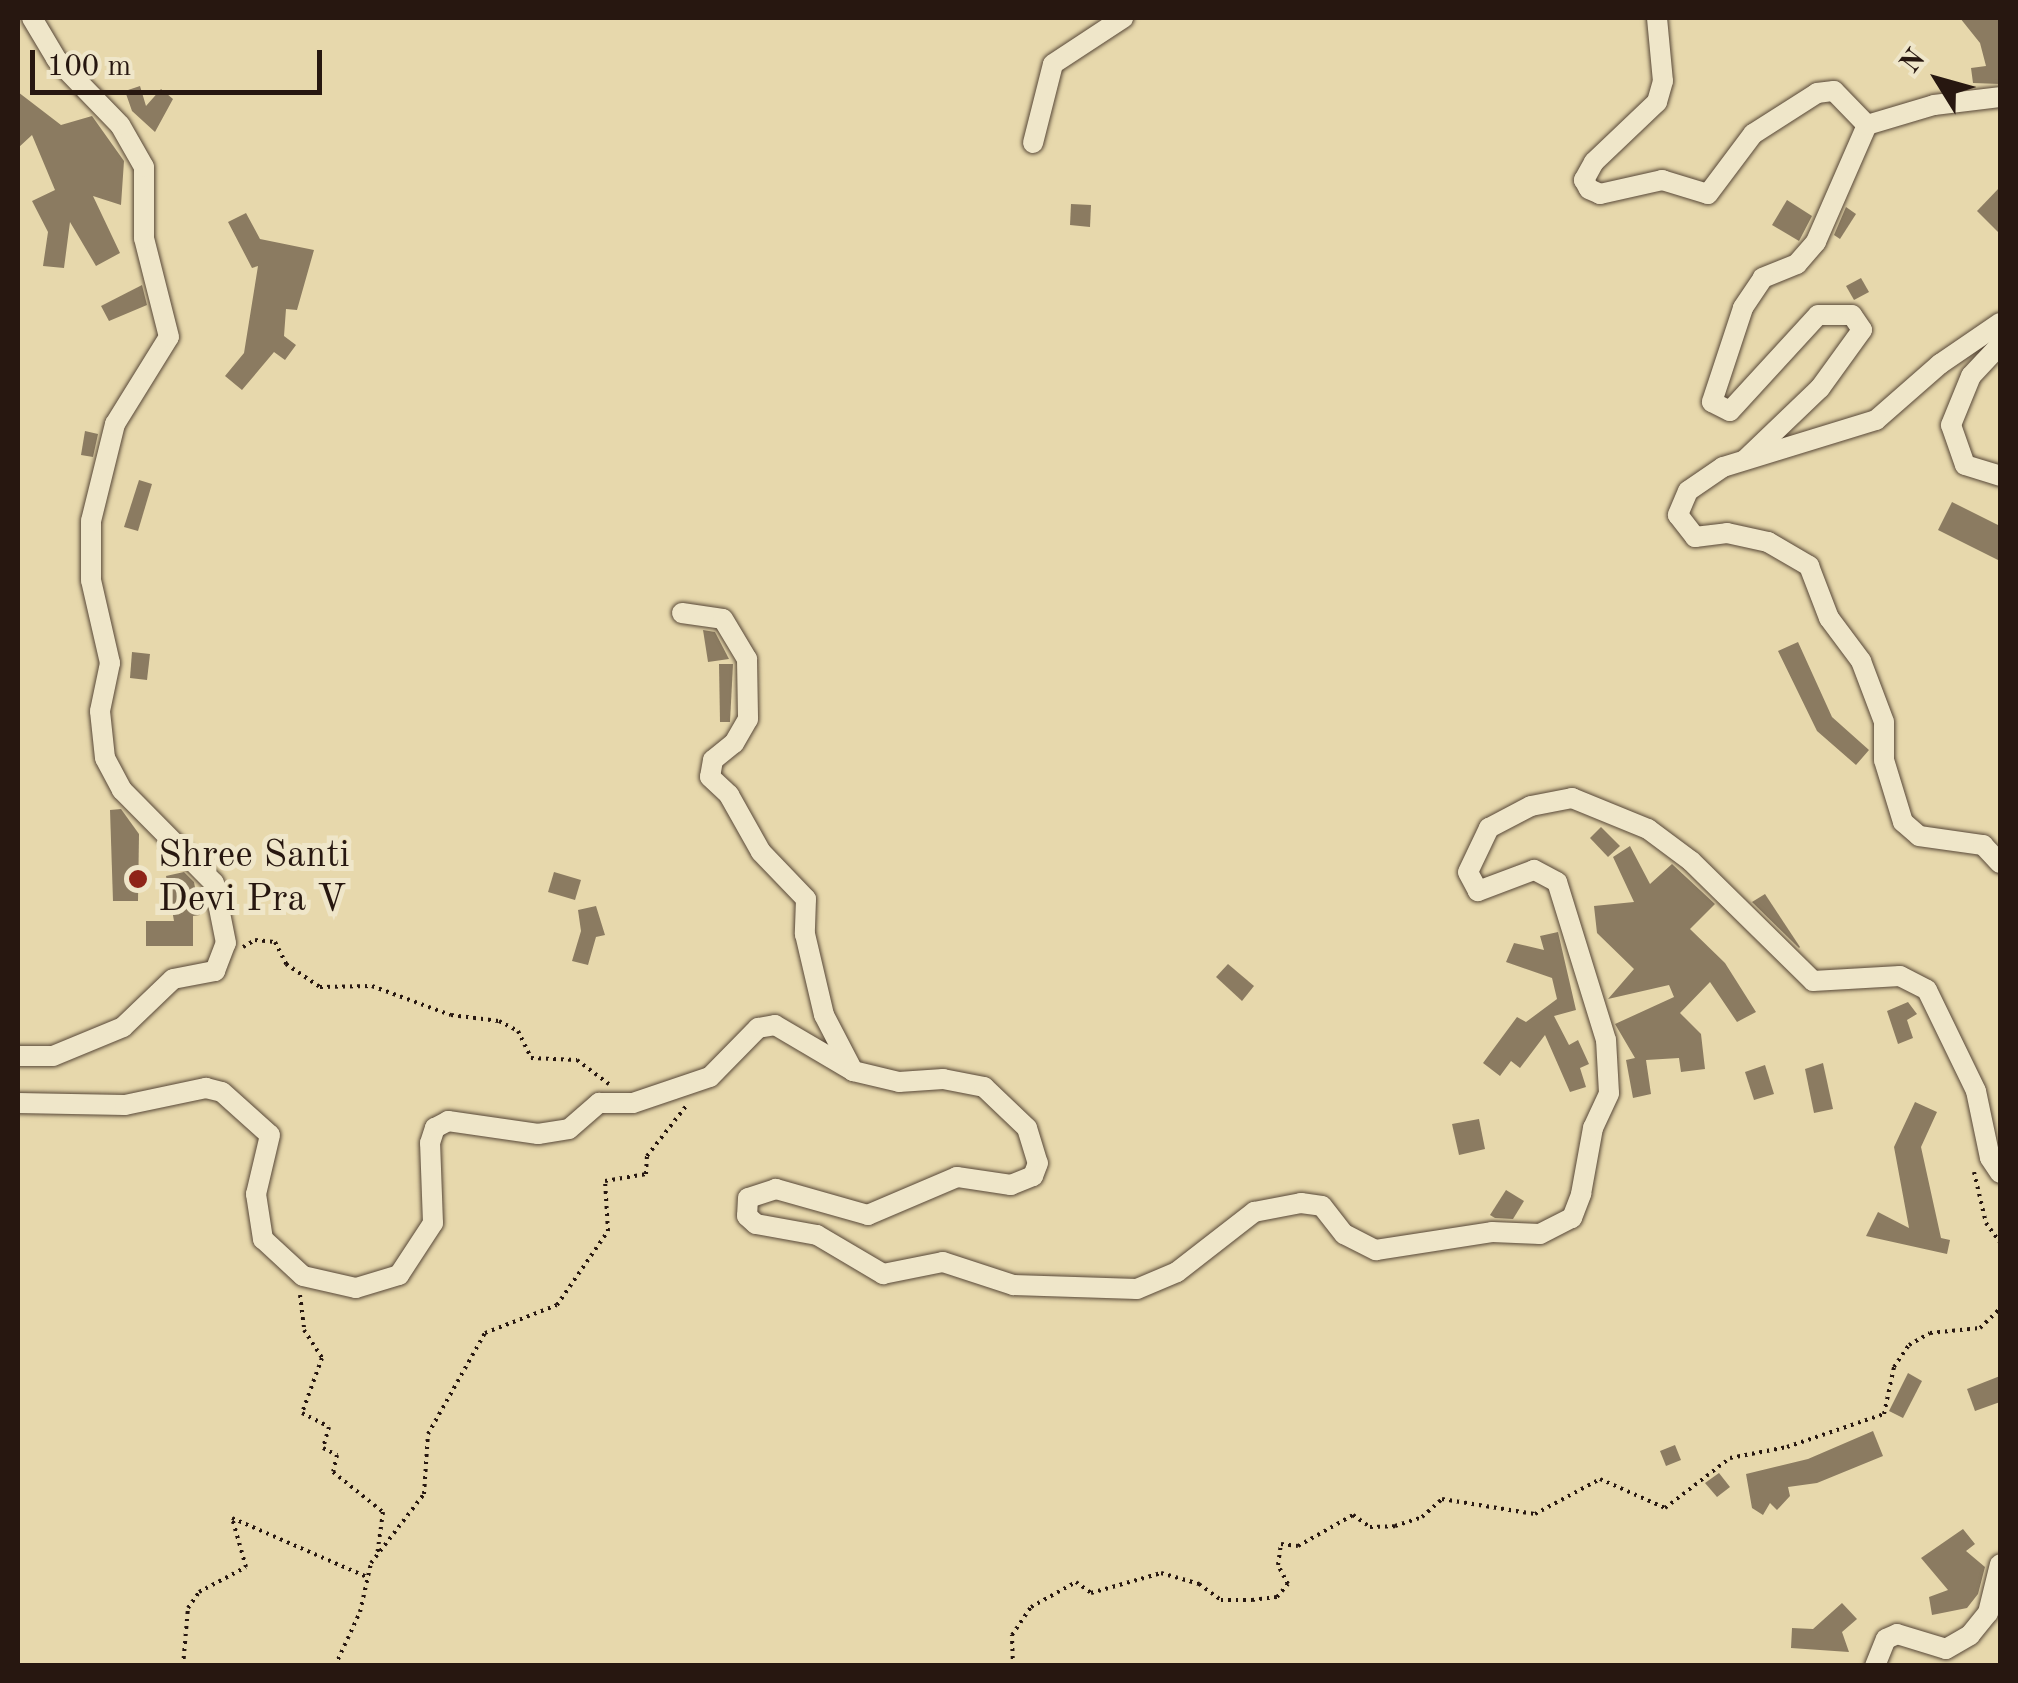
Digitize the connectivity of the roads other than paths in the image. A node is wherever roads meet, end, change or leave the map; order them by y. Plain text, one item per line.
1 (32, 18) edge
2 (1123, 18) edge
3 (1657, 18) edge
4 (2000, 97) edge
5 (1867, 126) junction
6 (1032, 142) dead end
7 (2000, 323) edge
8 (2000, 345) edge
9 (1746, 459) junction
10 (2000, 476) edge
11 (682, 613) dead end
12 (2000, 863) edge
13 (18, 1056) edge
14 (853, 1071) junction
15 (18, 1104) edge
16 (2000, 1173) edge
17 (2000, 1564) edge
18 (1876, 1666) edge

1 - 13 street
2 - 6 street
3 - 5 street
4 - 5 street
5 - 9 street
7 - 9 street
8 - 10 street
9 - 12 street
11 - 14 street
14 - 15 street
14 - 16 street
17 - 18 street

